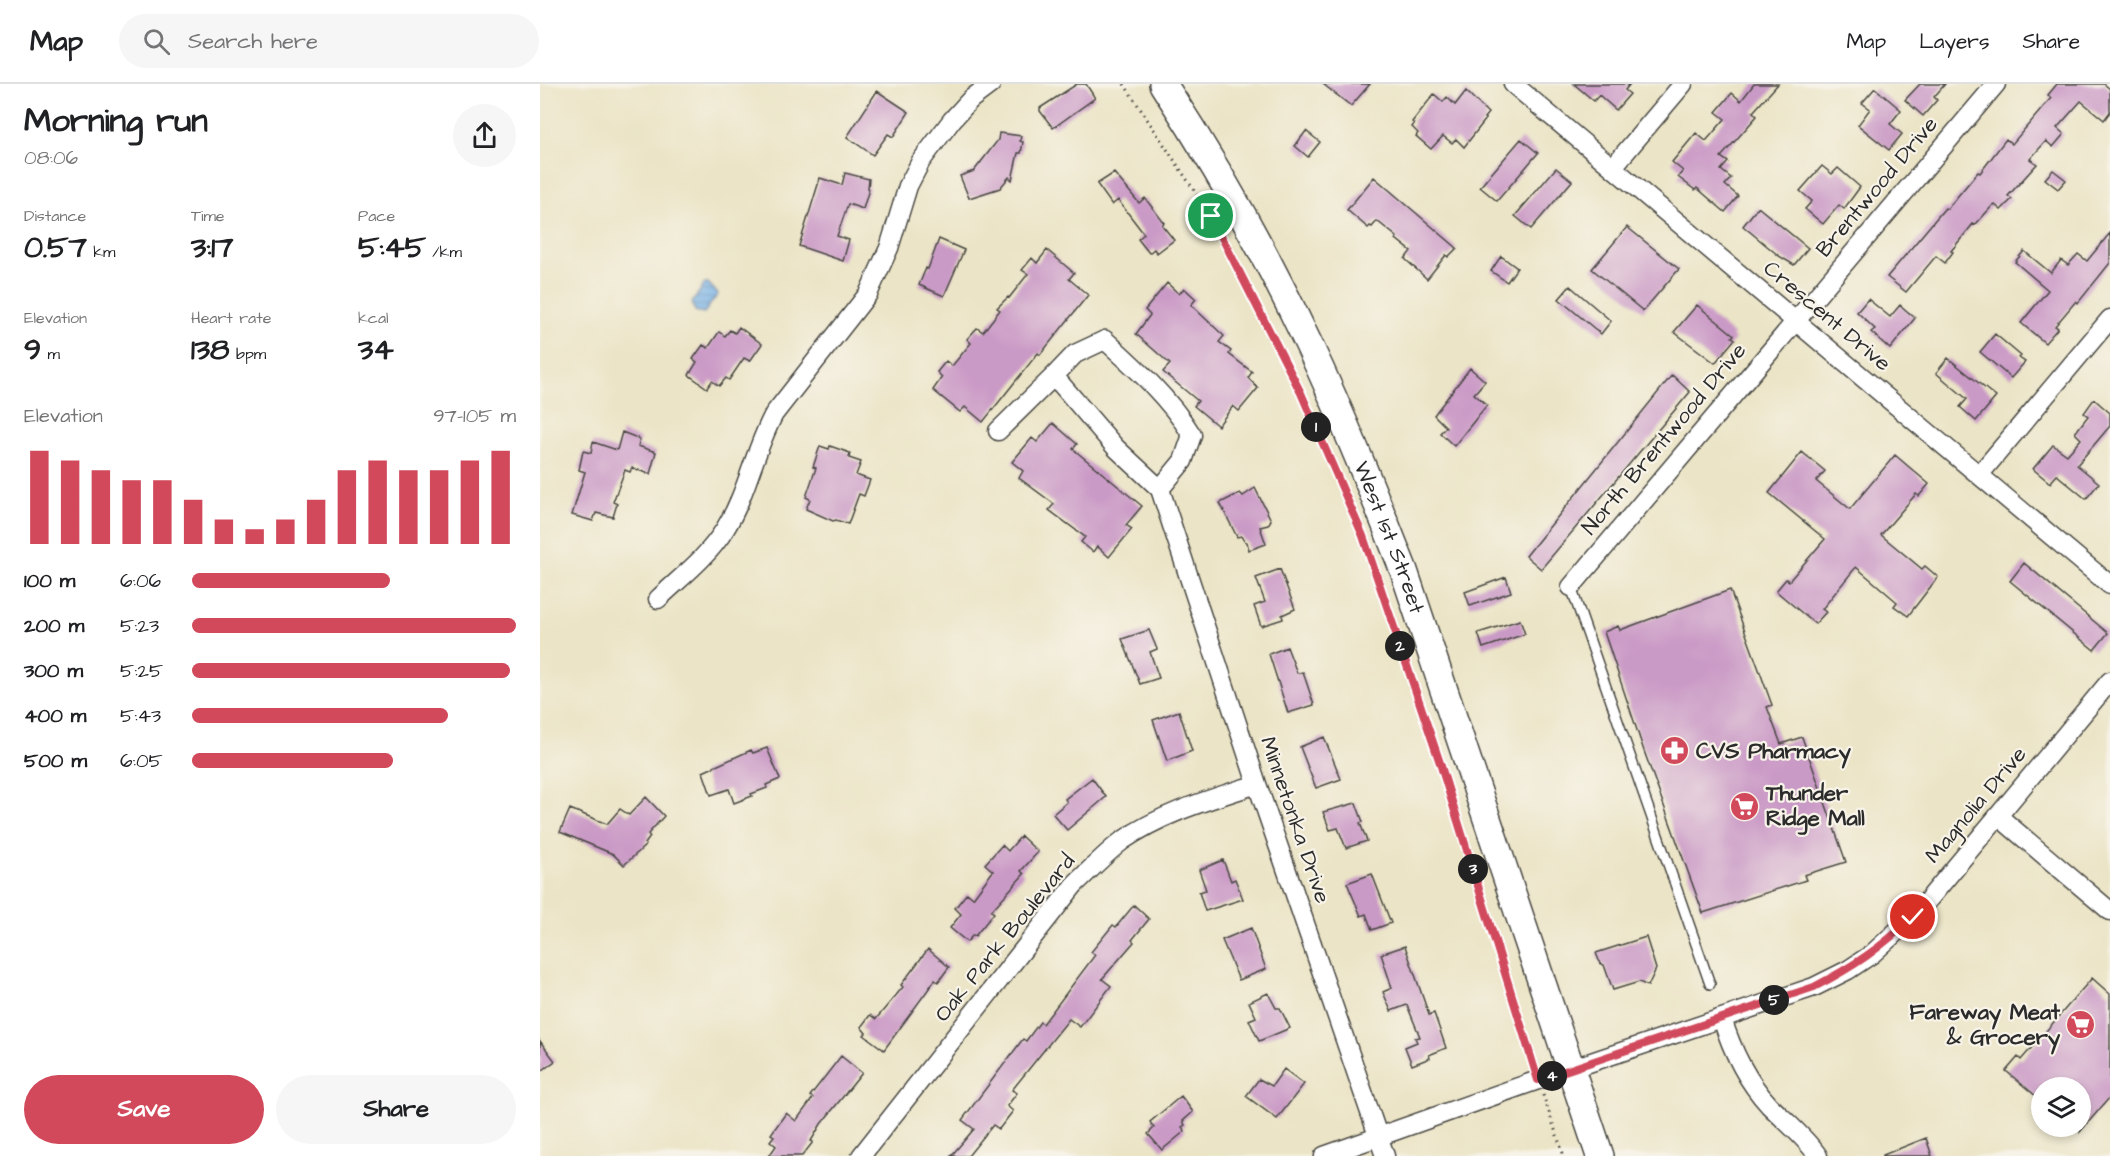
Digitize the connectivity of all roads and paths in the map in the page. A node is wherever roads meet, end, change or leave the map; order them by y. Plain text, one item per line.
1 (990, 84) edge
2 (1124, 84) edge
3 (1163, 84) edge
4 (1513, 84) edge
5 (1683, 84) edge
6 (1996, 84) edge
7 (1613, 167) junction
8 (2110, 319) edge
9 (1795, 321) junction
10 (1054, 376) junction
11 (998, 432) dead end
12 (1979, 475) junction
13 (1162, 494) junction
14 (2110, 585) edge
15 (1571, 587) joint
16 (658, 599) dead end
17 (2110, 681) edge
18 (1257, 784) junction
19 (1998, 816) junction
20 (2110, 911) edge
21 (1710, 984) dead end
22 (1722, 1018) junction
23 (1570, 1070) junction
24 (1538, 1080) junction
25 (1379, 1137) junction
26 (861, 1156) edge
27 (1324, 1156) edge
28 (1385, 1156) edge
29 (1564, 1156) edge
30 (1600, 1156) edge
31 (1818, 1156) edge

1 - 16 street
2 - 24 path
3 - 23 main road, West 1st Street
4 - 7 street, Crescent Drive
5 - 7 street
6 - 9 street, Brentwood Drive
7 - 9 street, Crescent Drive
8 - 12 street
9 - 12 street, Crescent Drive
9 - 15 street, North Brentwood Drive
10 - 11 street
10 - 13 street
10 - 13 street
12 - 14 street, Crescent Drive
13 - 18 street, Minnetonka Drive
15 - 21 lane
17 - 19 street, Magnolia Drive
18 - 25 street, Minnetonka Drive
18 - 26 street, Oak Park Boulevard
19 - 20 street
19 - 22 street, Magnolia Drive
22 - 23 street, Magnolia Drive
22 - 31 street
23 - 24 street
23 - 30 main road, West 1st Street
24 - 25 street
24 - 29 path
25 - 27 street
25 - 28 street, Minnetonka Drive

